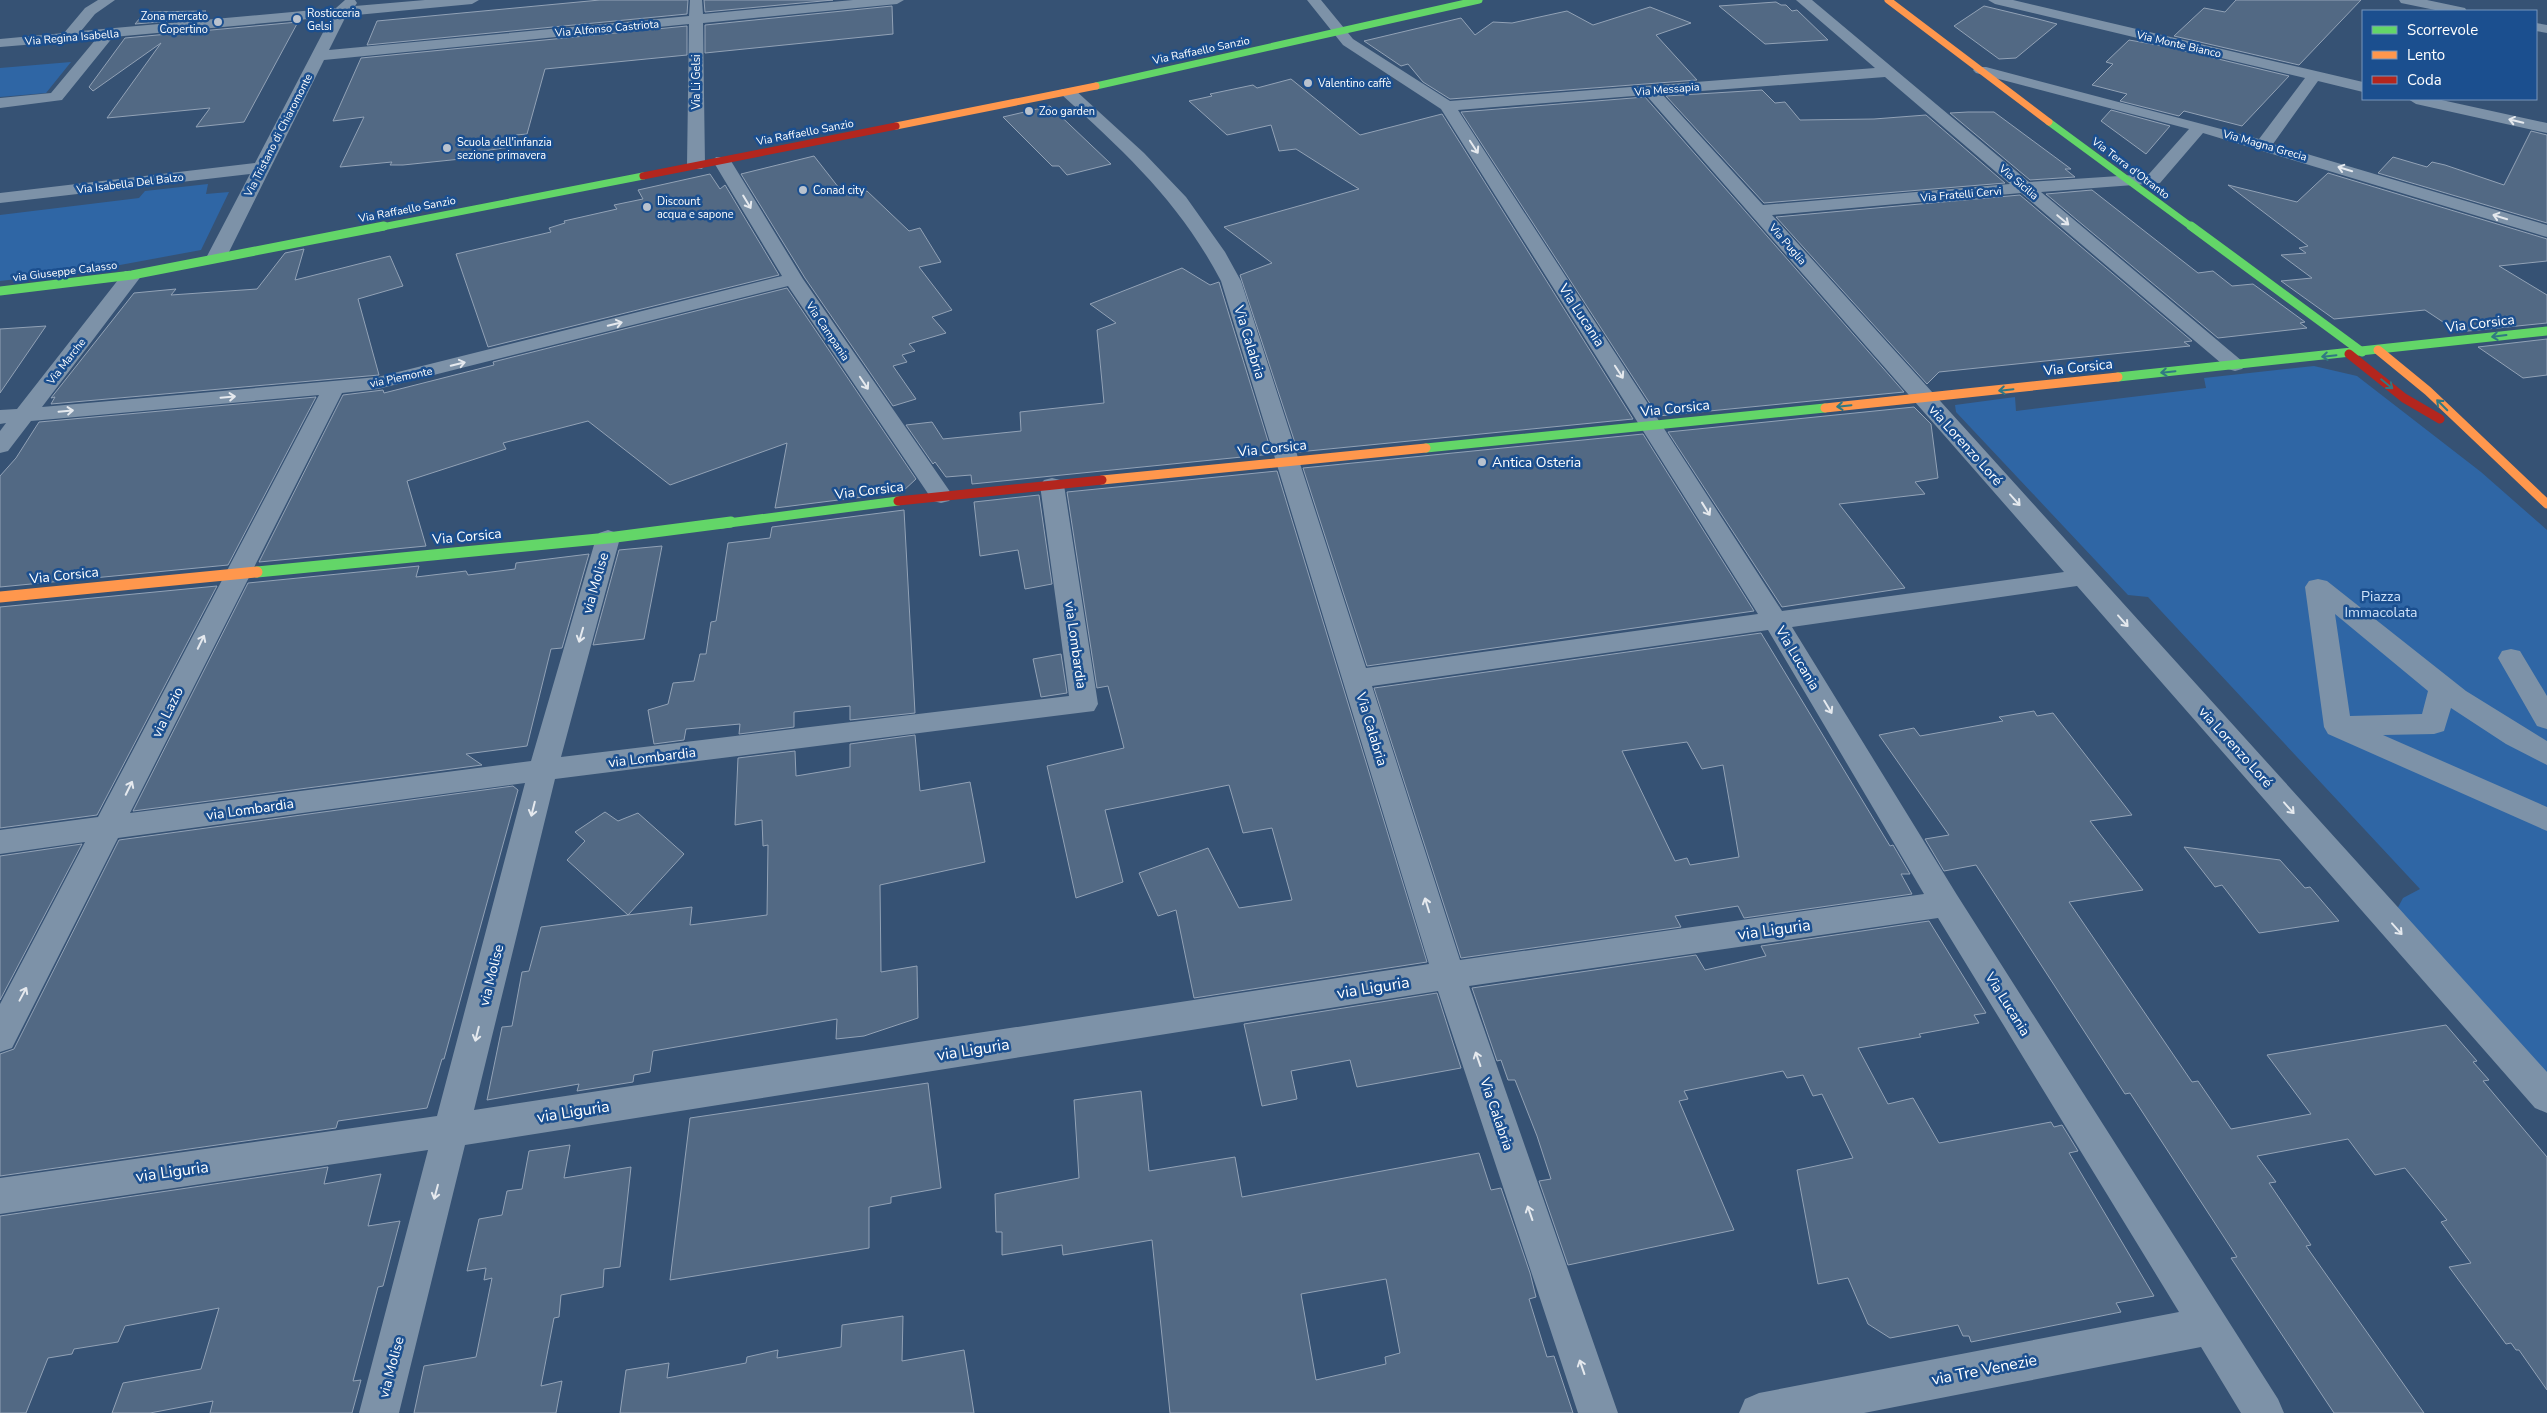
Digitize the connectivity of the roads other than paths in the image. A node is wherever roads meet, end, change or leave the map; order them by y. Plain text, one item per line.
1 (108, 0) edge
2 (354, 0) edge
3 (471, 0) edge
4 (696, 0) edge
5 (897, 0) edge
6 (1314, 0) edge
7 (1479, 0) edge
8 (1803, 0) edge
9 (1888, 0) edge
10 (1995, 0) edge
11 (2406, 0) edge
12 (2455, 10) edge
13 (340, 11) junction
14 (696, 19) junction
15 (1340, 32) junction
16 (109, 33) junction
17 (68, 37) junction
18 (0, 44) edge
19 (318, 56) junction
20 (1980, 70) junction
21 (1887, 72) junction
22 (2314, 76) junction
23 (2362, 87) edge
24 (1651, 91) junction
25 (1068, 92) junction
26 (2421, 100) edge
27 (2492, 100) edge
28 (0, 103) edge
29 (1447, 106) junction
30 (2485, 114) junction
31 (2200, 126) junction
32 (2547, 128) edge
33 (2264, 145) junction
34 (722, 160) junction
35 (696, 165) junction
36 (260, 168) junction
37 (2124, 179) junction
38 (2026, 188) junction
39 (0, 198) edge
40 (1758, 211) junction
41 (2547, 231) edge
42 (216, 258) junction
43 (132, 275) junction
44 (793, 279) junction
45 (0, 291) edge
46 (2547, 331) edge
47 (2378, 350) junction
48 (2362, 352) junction
49 (2349, 354) junction
50 (2234, 365) junction
51 (334, 388) junction
52 (1924, 398) junction
53 (25, 414) junction
54 (0, 417) edge
55 (1653, 425) junction
56 (2476, 440) junction
57 (0, 446) edge
58 (1287, 462) junction
59 (1052, 484) junction
60 (941, 496) junction
61 (2547, 504) edge
62 (608, 538) junction
63 (236, 573) junction
64 (2084, 577) junction
65 (0, 596) edge
66 (1775, 620) junction
67 (2511, 658) dead end
68 (1356, 679) junction
69 (2442, 689) junction
70 (2547, 719) edge
71 (2338, 726) junction
72 (2547, 754) edge
73 (542, 770) junction
74 (2547, 820) edge
75 (109, 828) junction
76 (0, 842) edge
77 (1946, 904) junction
78 (1449, 975) junction
79 (0, 1037) edge
80 (2547, 1097) edge
81 (452, 1130) junction
82 (0, 1196) edge
83 (2209, 1326) junction
84 (378, 1413) edge
85 (1598, 1413) edge
86 (1758, 1413) edge
87 (2264, 1413) edge

1 - 17 street
2 - 13 street
3 - 13 street, Via Regina Isabella
4 - 14 street, Via Li Gelsi
5 - 14 street, Via Alfonso Castriota
6 - 15 street, Via Lucania
7 - 15 street, Via Raffaello Sanzio
8 - 21 street, Via Sicilia
9 - 20 street, Via Terra d'Otranto
10 - 22 street, Via Monte Bianco
11 - 12 street
13 - 16 street, Via Regina Isabella
13 - 19 street, Via Tristano di Chiaromonte
14 - 19 street, Via Alfonso Castriota
14 - 35 street, Via Li Gelsi
15 - 25 street, Via Raffaello Sanzio
15 - 29 street, Via Lucania
16 - 17 street, Via Regina Isabella
16 - 28 street
17 - 18 street, Via Regina Isabella
19 - 36 street, Via Tristano di Chiaromonte
20 - 31 street, Via Magna Grecia
20 - 37 street, Via Terra d'Otranto
21 - 24 street, Via Messapia
21 - 38 street, Via Sicilia
22 - 23 street, Via Monte Bianco
22 - 33 street
24 - 29 street, Via Messapia
24 - 40 street, Via Puglia
25 - 34 street, Via Raffaello Sanzio
25 - 58 street, Via Calabria
26 - 30 street
27 - 30 street
29 -> 55 street, Via Lucania
32 -> 30 street
31 - 33 street, Via Magna Grecia
31 - 37 street, Via Fratelli Cervi
41 -> 33 street, Via Magna Grecia
34 - 35 street, Via Raffaello Sanzio
34 -> 44 street, Via Campania
35 - 42 street, Via Raffaello Sanzio
36 - 39 street, Via Isabella Del Balzo
36 - 42 street, Via Tristano di Chiaromonte
37 - 38 street, Via Fratelli Cervi
37 - 48 street, Via Terra d'Otranto
38 - 40 street, Via Fratelli Cervi
38 -> 50 street, Via Sicilia
40 - 52 street, Via Puglia
42 - 43 street, Via Raffaello Sanzio
43 - 45 street, via Giuseppe Calasso
43 - 53 street, Via Marche
51 -> 44 street, via Piemonte
44 -> 60 street, Via Campania
46 -> 47 street, Via Corsica
47 - 48 street, Via Corsica
56 -> 47 street
48 - 49 street, Via Corsica
49 -> 50 street, Via Corsica
49 -> 56 street
50 -> 52 street, Via Corsica
53 -> 51 street, via Piemonte
51 - 63 street, via Lazio
52 -> 55 street, Via Corsica
52 -> 64 street, via Lorenzo Loré
53 - 54 street, via Piemonte
53 - 57 street, Via Marche
55 - 58 street, Via Corsica
55 -> 66 street, Via Lucania
56 - 61 street
58 - 59 street, Via Corsica
58 - 68 street, Via Calabria
59 - 60 street, Via Corsica
59 - 73 street, via Lombardia
60 - 62 street, Via Corsica
62 - 63 street, Via Corsica
62 -> 73 street, via Molise
63 - 65 street, Via Corsica
75 -> 63 street, via Lazio
64 - 66 street
64 -> 80 street, via Lorenzo Loré
66 - 68 street
66 -> 77 street, Via Lucania
67 - 70 street
78 -> 68 street, Via Calabria
69 - 71 street
69 - 71 street
69 - 72 street
71 - 74 street
73 - 75 street, via Lombardia
73 -> 81 street, via Molise
75 - 76 street, via Lombardia
79 -> 75 street, via Lazio
77 - 78 street, via Liguria
77 - 83 street, Via Lucania
78 - 81 street, via Liguria
85 -> 78 street, Via Calabria
81 - 82 street, via Liguria
81 -> 84 street, via Molise
83 - 86 street, via Tre Venezie
83 - 87 street

